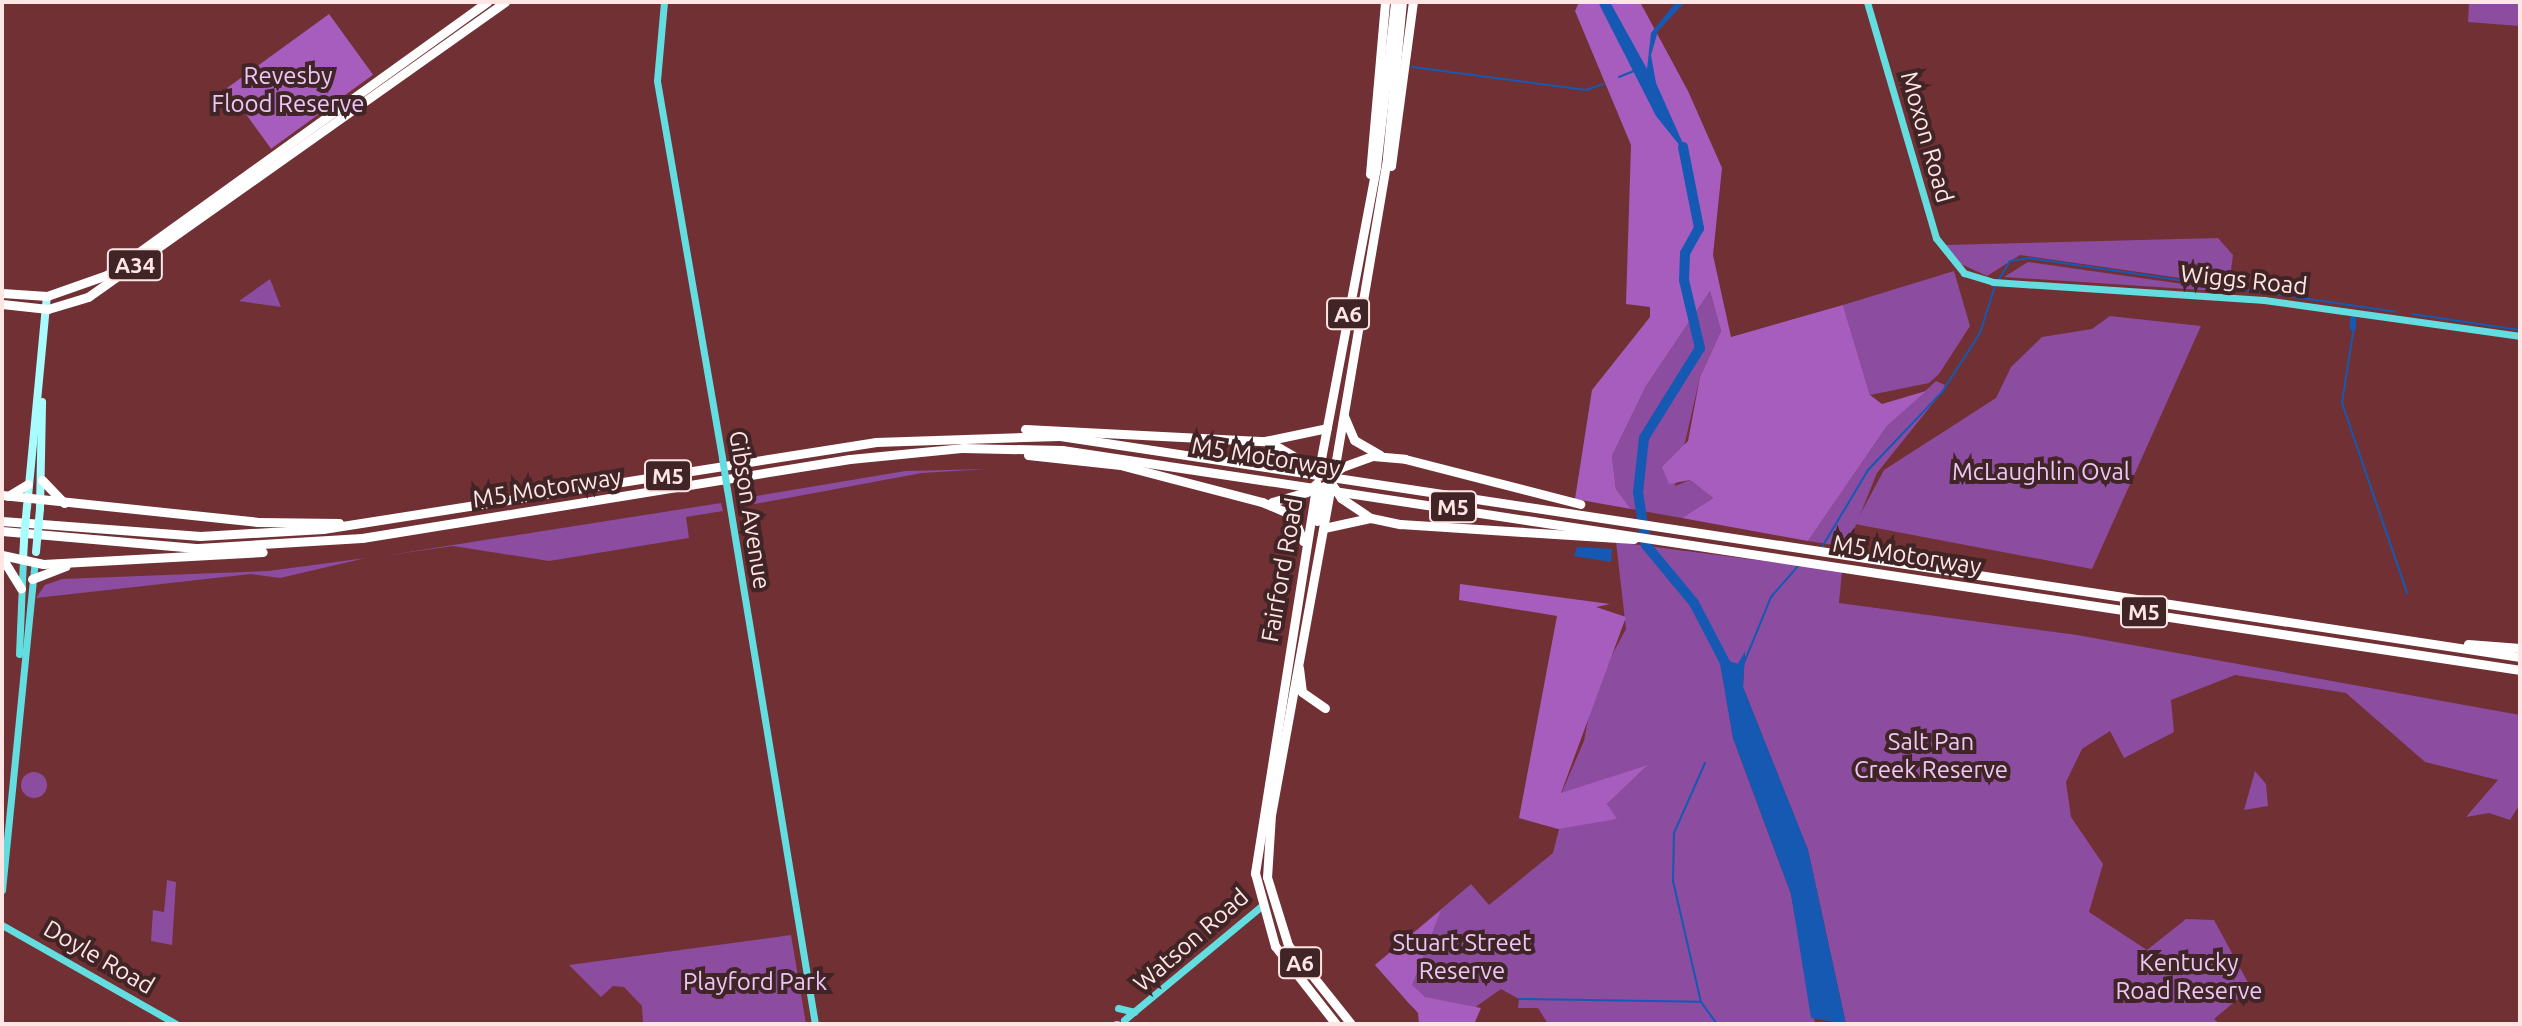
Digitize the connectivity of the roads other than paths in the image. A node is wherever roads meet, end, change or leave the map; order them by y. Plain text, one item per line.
1 (487, 2) edge
2 (505, 2) edge
3 (664, 2) edge
4 (1388, 2) edge
5 (1402, 2) edge
6 (1413, 2) edge
7 (1867, 2) edge
8 (1386, 126) junction
9 (1383, 183) junction
10 (1370, 202) junction
11 (1964, 273) joint
12 (2, 293) edge
13 (47, 296) junction
14 (2, 304) edge
15 (48, 309) junction
16 (2520, 336) edge
17 (41, 392) junction
18 (1344, 413) junction
19 (1327, 427) junction
20 (954, 435) junction
21 (1265, 441) junction
22 (922, 451) junction
23 (1383, 456) junction
24 (42, 480) junction
25 (1325, 480) junction
26 (28, 484) junction
27 (5, 496) edge
28 (1262, 502) junction
29 (27, 504) junction
30 (66, 504) junction
31 (40, 505) junction
32 (1592, 509) junction
33 (1371, 518) junction
34 (2, 521) edge
35 (382, 523) junction
36 (1324, 528) junction
37 (1589, 530) junction
38 (2, 531) edge
39 (362, 538) junction
40 (23, 555) junction
41 (1305, 556) junction
42 (2, 557) edge
43 (35, 557) junction
44 (77, 563) junction
45 (32, 579) junction
46 (21, 588) junction
47 (2397, 639) junction
48 (2520, 648) edge
49 (2426, 656) junction
50 (2520, 657) edge
51 (1298, 661) junction
52 (2520, 670) edge
53 (1285, 672) junction
54 (19, 676) junction
55 (2520, 677) edge
56 (1325, 708) dead end
57 (2, 890) edge
58 (1270, 899) junction
59 (1260, 907) junction
60 (2, 925) edge
61 (1118, 1008) dead end
62 (1138, 1012) junction
63 (1122, 1023) edge
64 (176, 1024) edge
65 (815, 1024) edge
66 (1336, 1024) edge
67 (1351, 1024) edge

1 - 13 highway, A34
2 - 15 highway, A34
3 - 65 main road, Gibson Avenue, bridge
4 - 8 highway, A6
4 - 10 highway
5 - 8 highway, A6
6 - 9 highway, A6
7 - 11 main road, Moxon Road
8 - 9 highway, A6
8 - 10 highway, A6
9 - 18 highway, A6
10 - 19 highway, A6
11 - 16 main road, Wiggs Road
12 - 13 highway, A34
13 - 15 main road
14 - 15 highway, A34
15 - 17 main road
17 - 24 main road
17 - 26 main road
18 - 23 highway, M5
18 - 25 highway, A6
19 - 21 highway
19 - 25 highway, A6
20 - 21 highway
20 - 32 highway, M5 Motorway / M5
20 - 35 highway, M5 Motorway / M5
21 - 25 highway
22 - 28 highway, M5
22 - 37 highway, M5 Motorway / M5
22 - 39 highway, M5 Motorway / M5
23 - 25 highway, M5
23 - 32 highway, M5
24 - 30 highway
24 - 31 main road
25 - 28 highway
25 - 33 highway, bridge
25 - 36 highway, Fairford Road / A6
25 - 41 highway, Fairford Road / A6
25 - 53 highway
26 - 27 highway
26 - 29 main road
27 - 29 highway
28 - 41 highway, M5
29 - 31 highway
29 - 40 main road, bridge
30 - 31 highway
30 - 35 highway
31 - 43 main road, bridge
32 - 47 highway, M5 Motorway / M5
33 - 36 highway
33 - 37 highway
34 - 35 highway, M5 Motorway / M5
36 - 51 highway, Fairford Road / A6
37 - 49 highway, M5 Motorway / M5
38 - 39 highway, M5 Motorway / M5
39 - 44 highway
40 - 42 highway
40 - 43 highway
40 - 46 main road
41 - 53 highway, Fairford Road / A6
42 - 46 highway
43 - 44 highway
43 - 45 main road
44 - 45 highway
45 - 54 main road
46 - 54 main road
47 - 48 highway
47 - 50 highway, M5 Motorway / M5
49 - 52 highway, M5 Motorway / M5
49 - 55 highway
51 - 56 highway
51 - 58 highway, Fairford Road / A6
53 - 59 highway, Fairford Road / A6
54 - 57 main road
58 - 59 highway, Watson Road
58 - 67 highway, A6
59 - 62 main road, Watson Road
59 - 66 highway, A6
60 - 64 main road, Doyle Road
61 - 62 main road
62 - 63 main road, Watson Road

